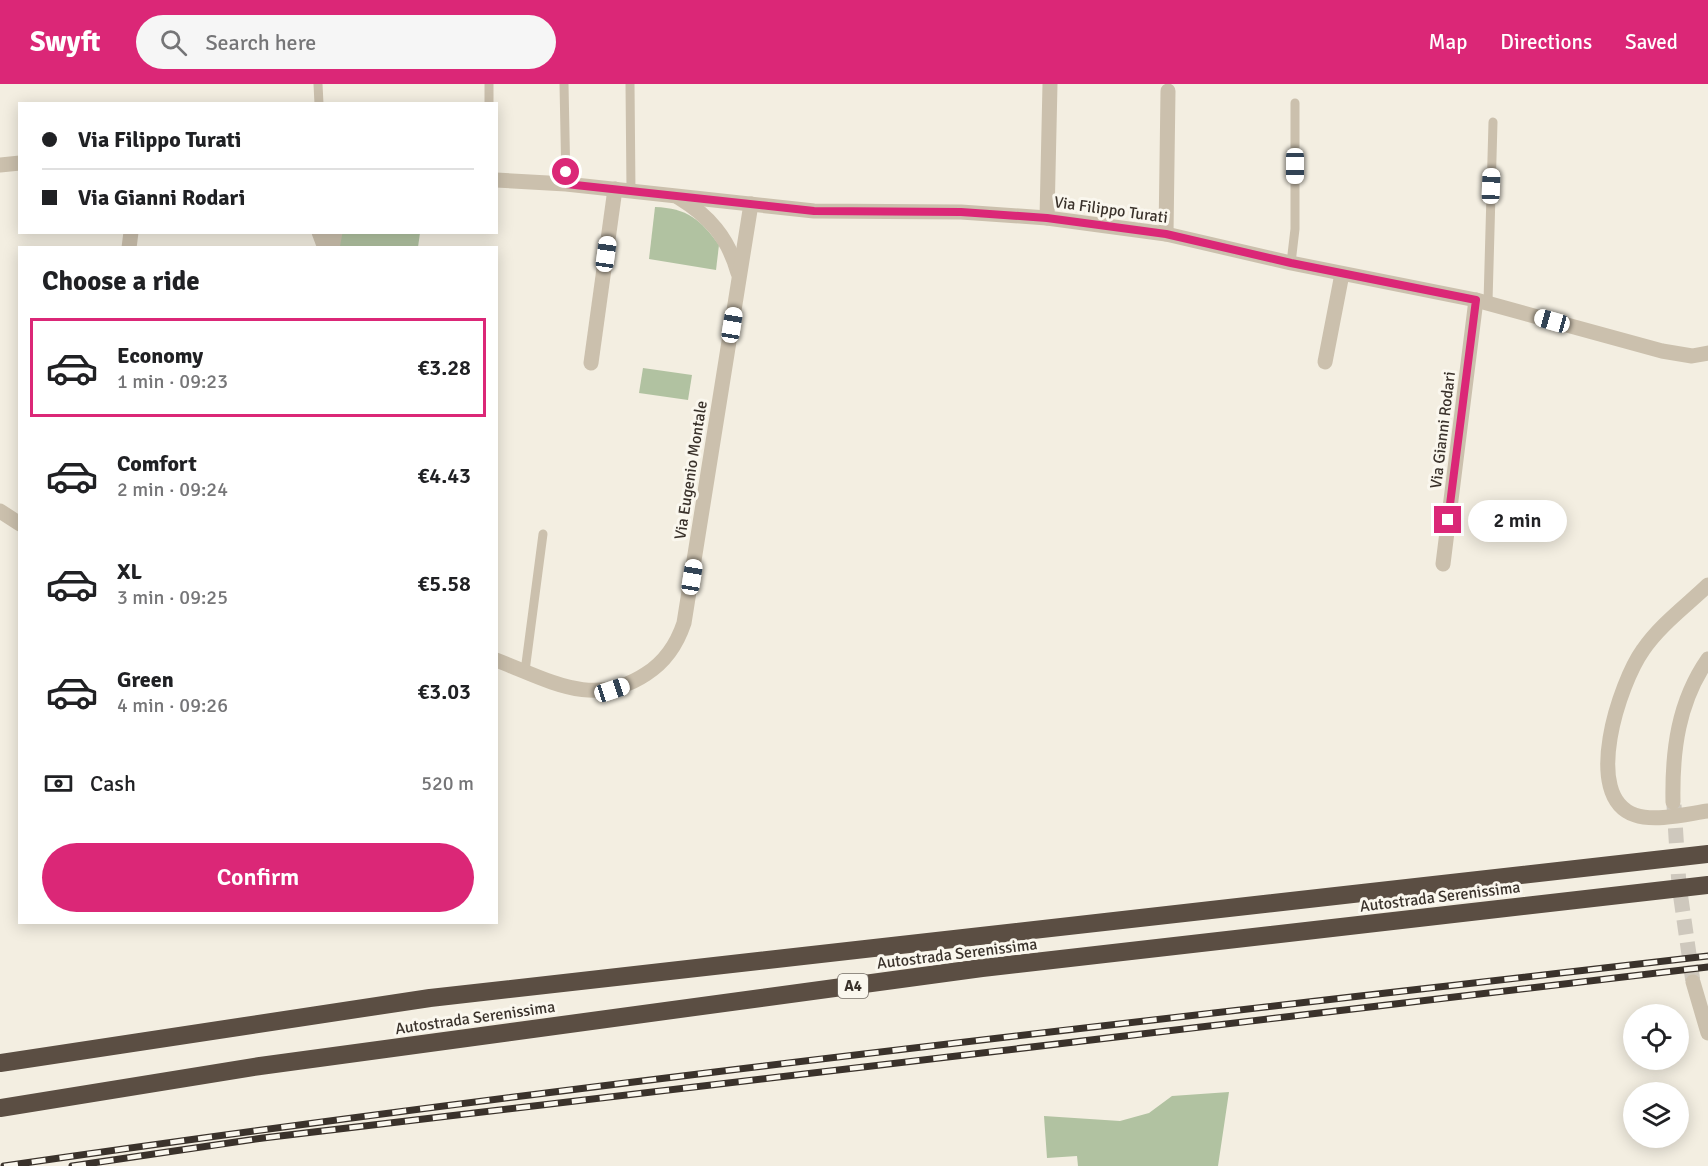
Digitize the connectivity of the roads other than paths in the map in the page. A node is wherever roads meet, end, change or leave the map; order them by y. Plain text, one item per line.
1 (318, 84) edge
2 (489, 84) edge
3 (564, 84) edge
4 (630, 84) edge
5 (1050, 84) edge
6 (1168, 91) dead end
7 (319, 102) edge
8 (489, 102) edge
9 (1295, 103) dead end
10 (1493, 122) dead end
11 (18, 163) edge
12 (0, 165) edge
13 (498, 180) edge
14 (566, 184) junction
15 (615, 189) junction
16 (631, 191) junction
17 (678, 197) junction
18 (751, 204) junction
19 (1047, 218) junction
20 (1166, 234) junction
21 (1291, 263) junction
22 (1342, 274) junction
23 (739, 279) junction
24 (1482, 301) junction
25 (1708, 353) edge
26 (1325, 362) dead end
27 (591, 363) dead end
28 (0, 511) edge
29 (18, 523) edge
30 (543, 534) dead end
31 (1443, 564) dead end
32 (1708, 585) edge
33 (1708, 659) edge
34 (498, 661) edge
35 (525, 671) junction
36 (1673, 802) tunnel mouth
37 (1708, 812) edge
38 (1708, 854) edge
39 (1708, 885) edge
40 (1694, 982) tunnel mouth
41 (1708, 1033) edge
42 (0, 1063) edge
43 (0, 1108) edge

1 - 7 lane
2 - 8 lane
3 - 14 lane
4 - 16 lane
5 - 19 street
6 - 20 street
9 - 21 lane
10 - 24 lane
11 - 12 street
13 - 14 street, Via Filippo Turati
14 - 15 street, Via Filippo Turati
15 - 16 street, Via Filippo Turati
15 - 27 street
16 - 17 street, Via Filippo Turati
17 - 18 street, Via Filippo Turati
17 - 23 street, Via Eugenio Montale
18 - 19 street, Via Filippo Turati
18 - 23 street, Via Eugenio Montale
19 - 20 street, Via Filippo Turati
20 - 21 street, Via Filippo Turati
21 - 22 street, Via Filippo Turati
22 - 24 street, Via Filippo Turati
22 - 26 street
23 - 35 street, Via Eugenio Montale
24 - 25 street, Via Filippo Turati
24 - 31 street, Via Gianni Rodari
28 - 29 street
30 - 35 lane
32 - 37 street
33 - 36 street
34 - 35 street, Via Eugenio Montale
38 - 42 highway, Autostrada Serenissima / A4
39 - 43 highway, Autostrada Serenissima / A4
40 - 41 street

